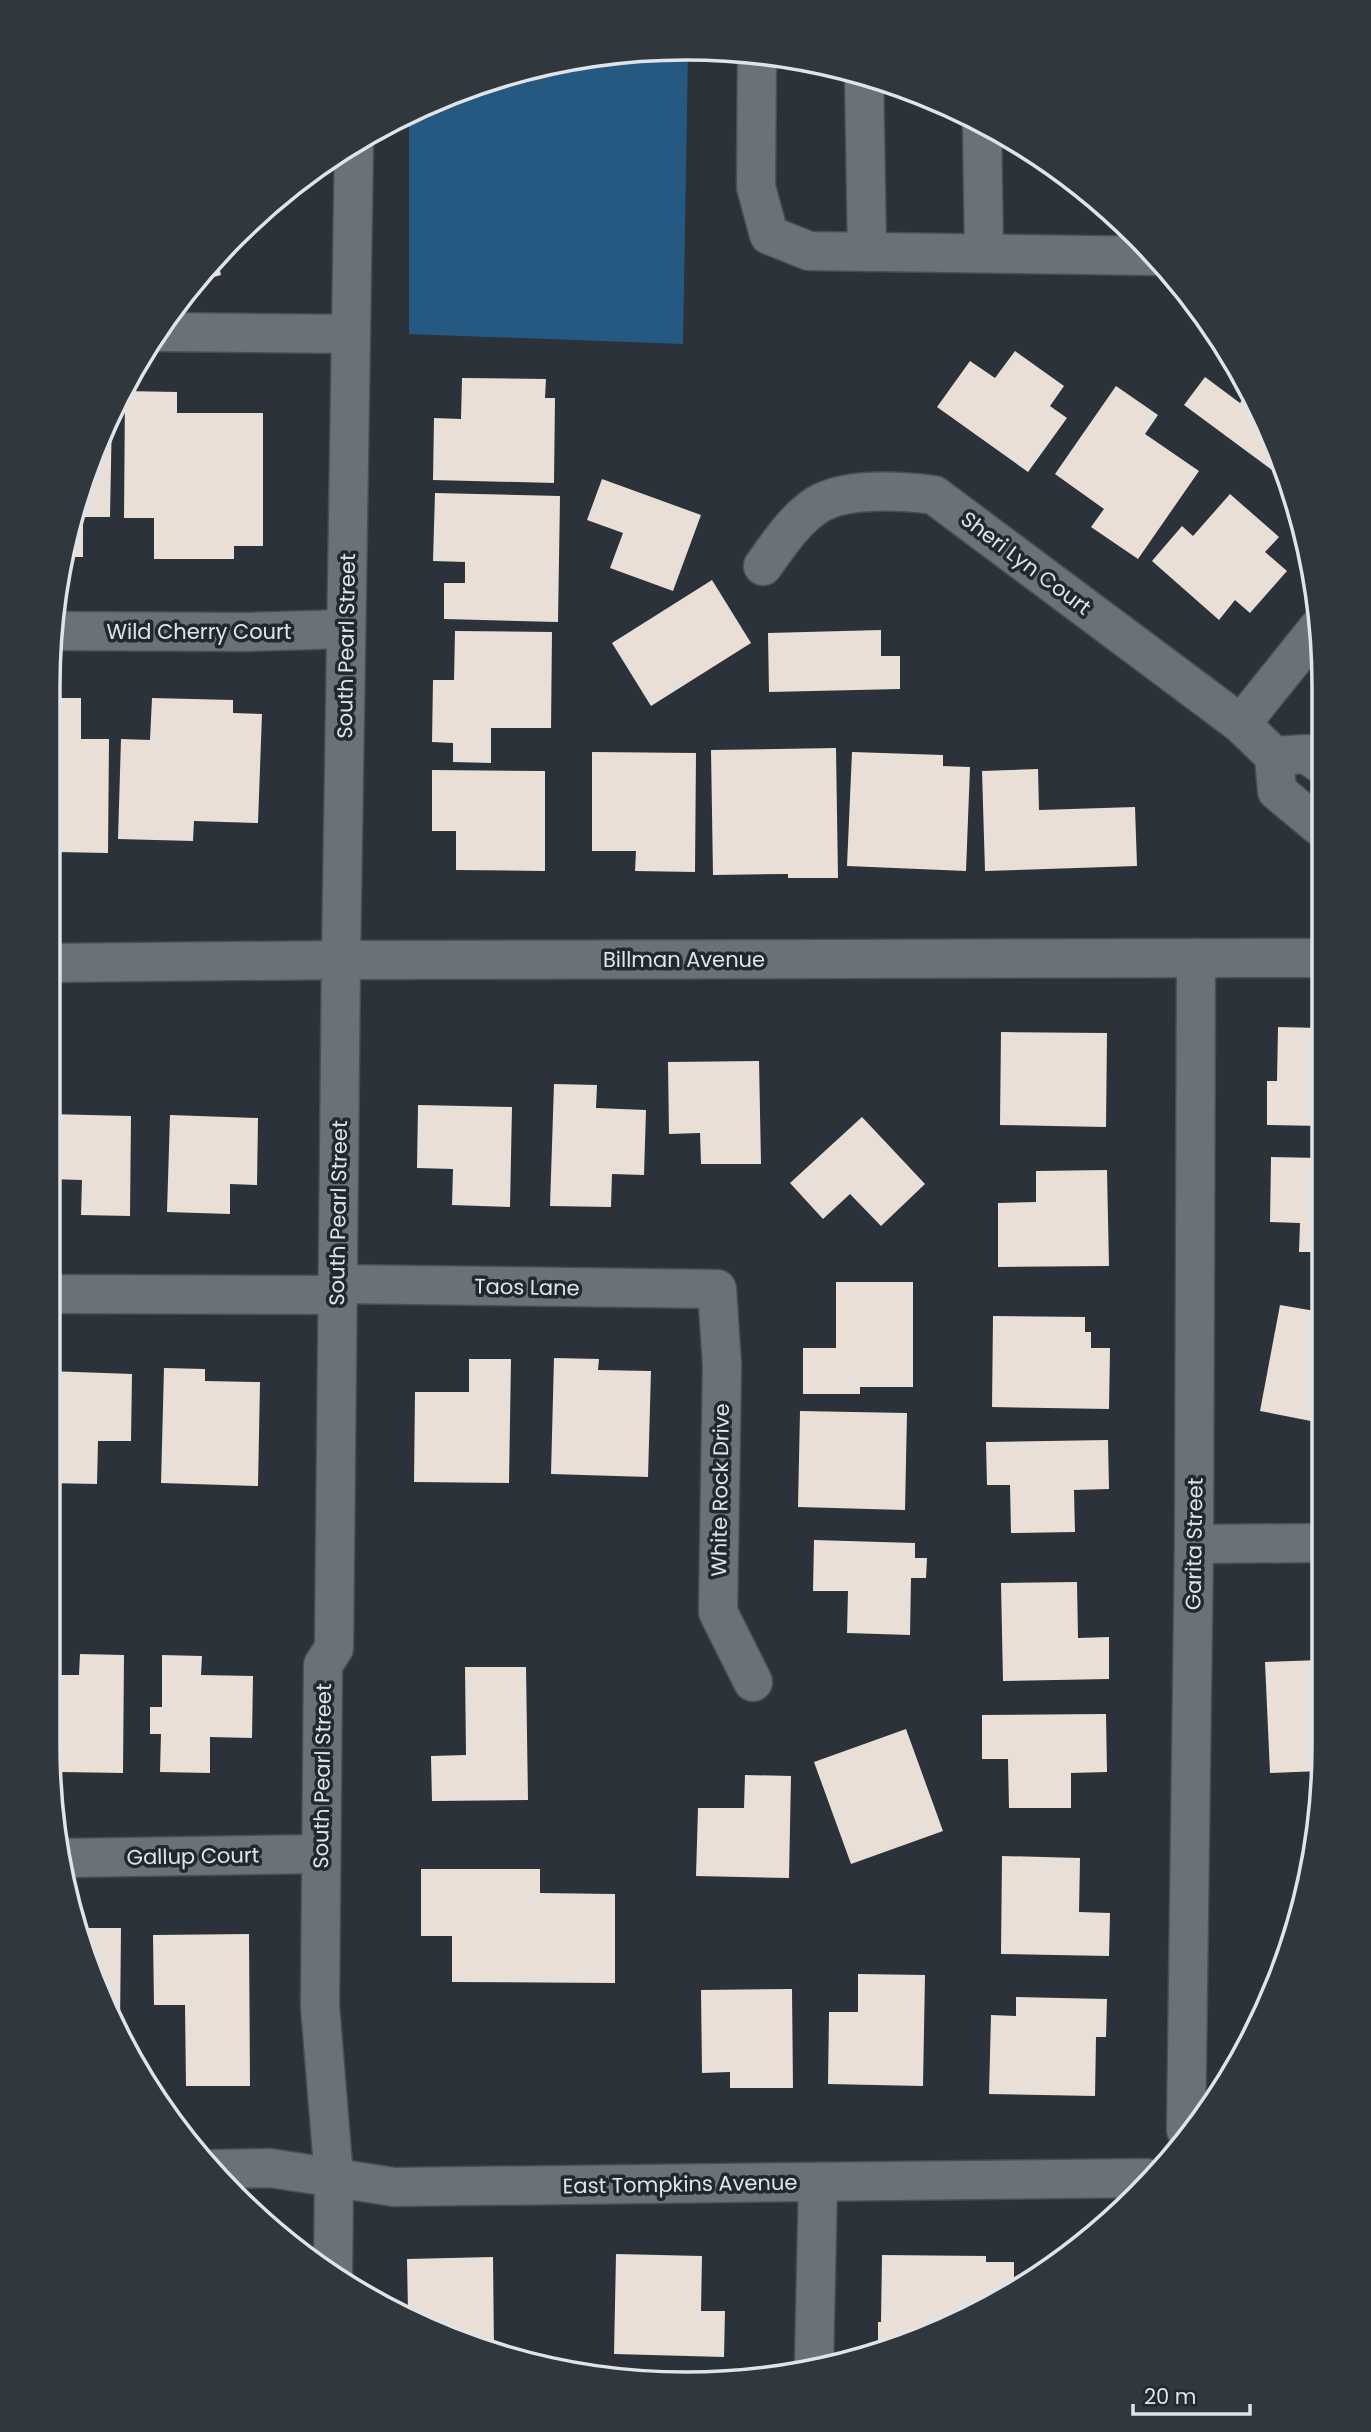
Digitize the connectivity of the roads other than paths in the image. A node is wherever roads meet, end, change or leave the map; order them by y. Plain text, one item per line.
1 (757, 64) edge
2 (864, 86) edge
3 (982, 134) edge
4 (354, 155) edge
5 (867, 252) junction
6 (984, 253) junction
7 (1140, 256) edge
8 (169, 332) edge
9 (351, 334) junction
10 (763, 566) dead end
11 (346, 629) junction
12 (62, 631) edge
13 (1309, 639) edge
14 (1241, 724) junction
15 (1275, 756) junction
16 (1312, 758) edge
17 (1312, 820) edge
18 (1196, 958) junction
19 (1312, 958) edge
20 (341, 960) junction
21 (60, 963) edge
22 (337, 1289) junction
23 (717, 1289) joint
24 (60, 1294) edge
25 (1312, 1543) edge
26 (1194, 1544) junction
27 (753, 1682) dead end
28 (321, 1854) junction
29 (70, 1858) edge
30 (1185, 2124) edge
31 (224, 2169) edge
32 (334, 2178) junction
33 (1138, 2178) edge
34 (818, 2182) junction
35 (332, 2263) edge
36 (814, 2359) edge

1 - 5 street
2 - 5 street
3 - 6 street
4 - 9 street, South Pearl Street
5 - 6 street
6 - 7 street
8 - 9 street
9 - 11 street, South Pearl Street
10 - 14 street, Sheri Lyn Court
11 - 12 street, Wild Cherry Court
11 - 20 street, South Pearl Street
13 - 14 street
14 - 15 street, Sheri Lyn Court
15 - 16 street
15 - 17 street
18 - 19 street, Billman Avenue
18 - 20 street, Billman Avenue
18 - 26 street, Garita Street
20 - 21 street, Billman Avenue
20 - 22 street, South Pearl Street
22 - 23 street, Taos Lane
22 - 24 street, Taos Lane
22 - 28 street, South Pearl Street
23 - 27 street, White Rock Drive
25 - 26 street
26 - 30 street, Garita Street
28 - 29 street, Gallup Court
28 - 32 street, South Pearl Street
31 - 32 street, East Tompkins Avenue
32 - 34 street, East Tompkins Avenue
32 - 35 street, South Pearl Street
33 - 34 street, East Tompkins Avenue
34 - 36 street

